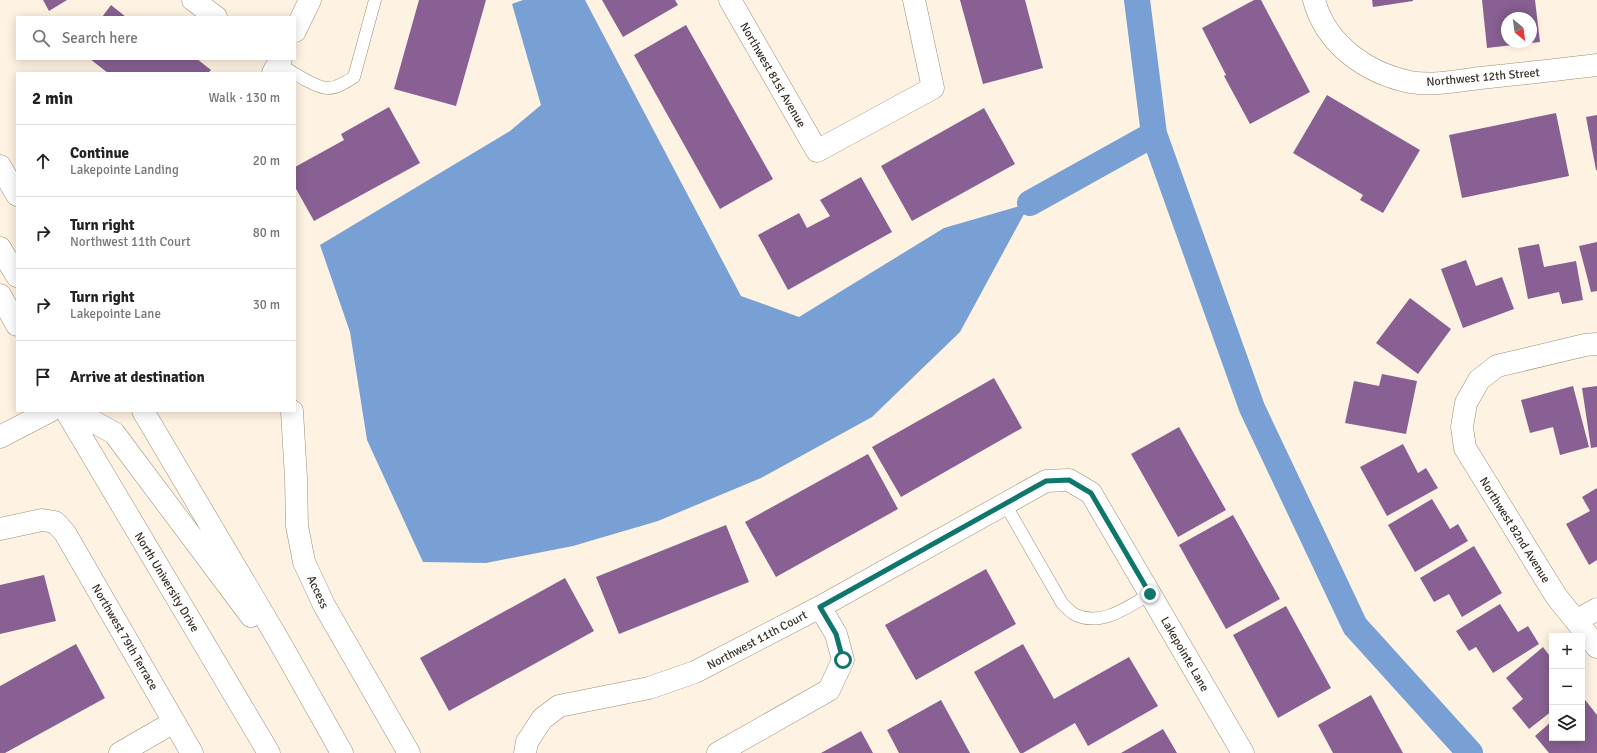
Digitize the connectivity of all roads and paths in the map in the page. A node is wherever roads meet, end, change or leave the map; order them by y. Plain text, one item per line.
1 (194, 0) edge
2 (310, 0) edge
3 (375, 0) edge
4 (730, 0) edge
5 (914, 0) edge
6 (1314, 0) edge
7 (215, 16) edge
8 (296, 29) edge
9 (277, 64) edge
10 (1597, 65) edge
11 (291, 72) edge
12 (296, 75) edge
13 (0, 166) edge
14 (16, 193) edge
15 (0, 248) edge
16 (16, 274) edge
17 (0, 295) edge
18 (16, 323) edge
19 (1597, 344) edge
20 (48, 412) edge
21 (67, 412) edge
22 (76, 412) edge
23 (144, 412) edge
24 (292, 412) edge
25 (0, 437) edge
26 (1091, 493) joint
27 (1005, 504) junction
28 (0, 529) edge
29 (1150, 594) junction
30 (820, 607) junction
31 (1597, 609) edge
32 (1576, 621) junction
33 (279, 641) junction
34 (1597, 647) edge
35 (174, 722) junction
36 (120, 753) edge
37 (192, 753) edge
38 (269, 753) edge
39 (342, 753) edge
40 (409, 753) edge
41 (525, 753) edge
42 (718, 753) edge
43 (1243, 753) edge

1 - 7 street
2 - 8 street
3 - 12 lane
4 - 5 street, Northwest 81st Avenue
6 - 10 street, Northwest 12th Street
9 - 11 lane
13 - 14 street
15 - 16 street
17 - 18 street
19 - 32 street, Northwest 82nd Avenue
20 - 25 street
21 - 38 street, North University Drive
22 - 33 street
23 - 33 street
24 - 40 street, Access
26 - 27 street, Northwest 11th Court
26 - 29 street, Lakepointe Lane
27 - 29 lane
27 - 30 street, Northwest 11th Court
28 - 35 street, Northwest 79th Terrace
29 - 43 street, Lakepointe Lane
30 - 41 street, Northwest 11th Court
30 - 42 street
31 - 32 street
32 - 34 street, Northwest 82nd Avenue
33 - 39 street
35 - 36 street
35 - 37 street, Northwest 79th Terrace

